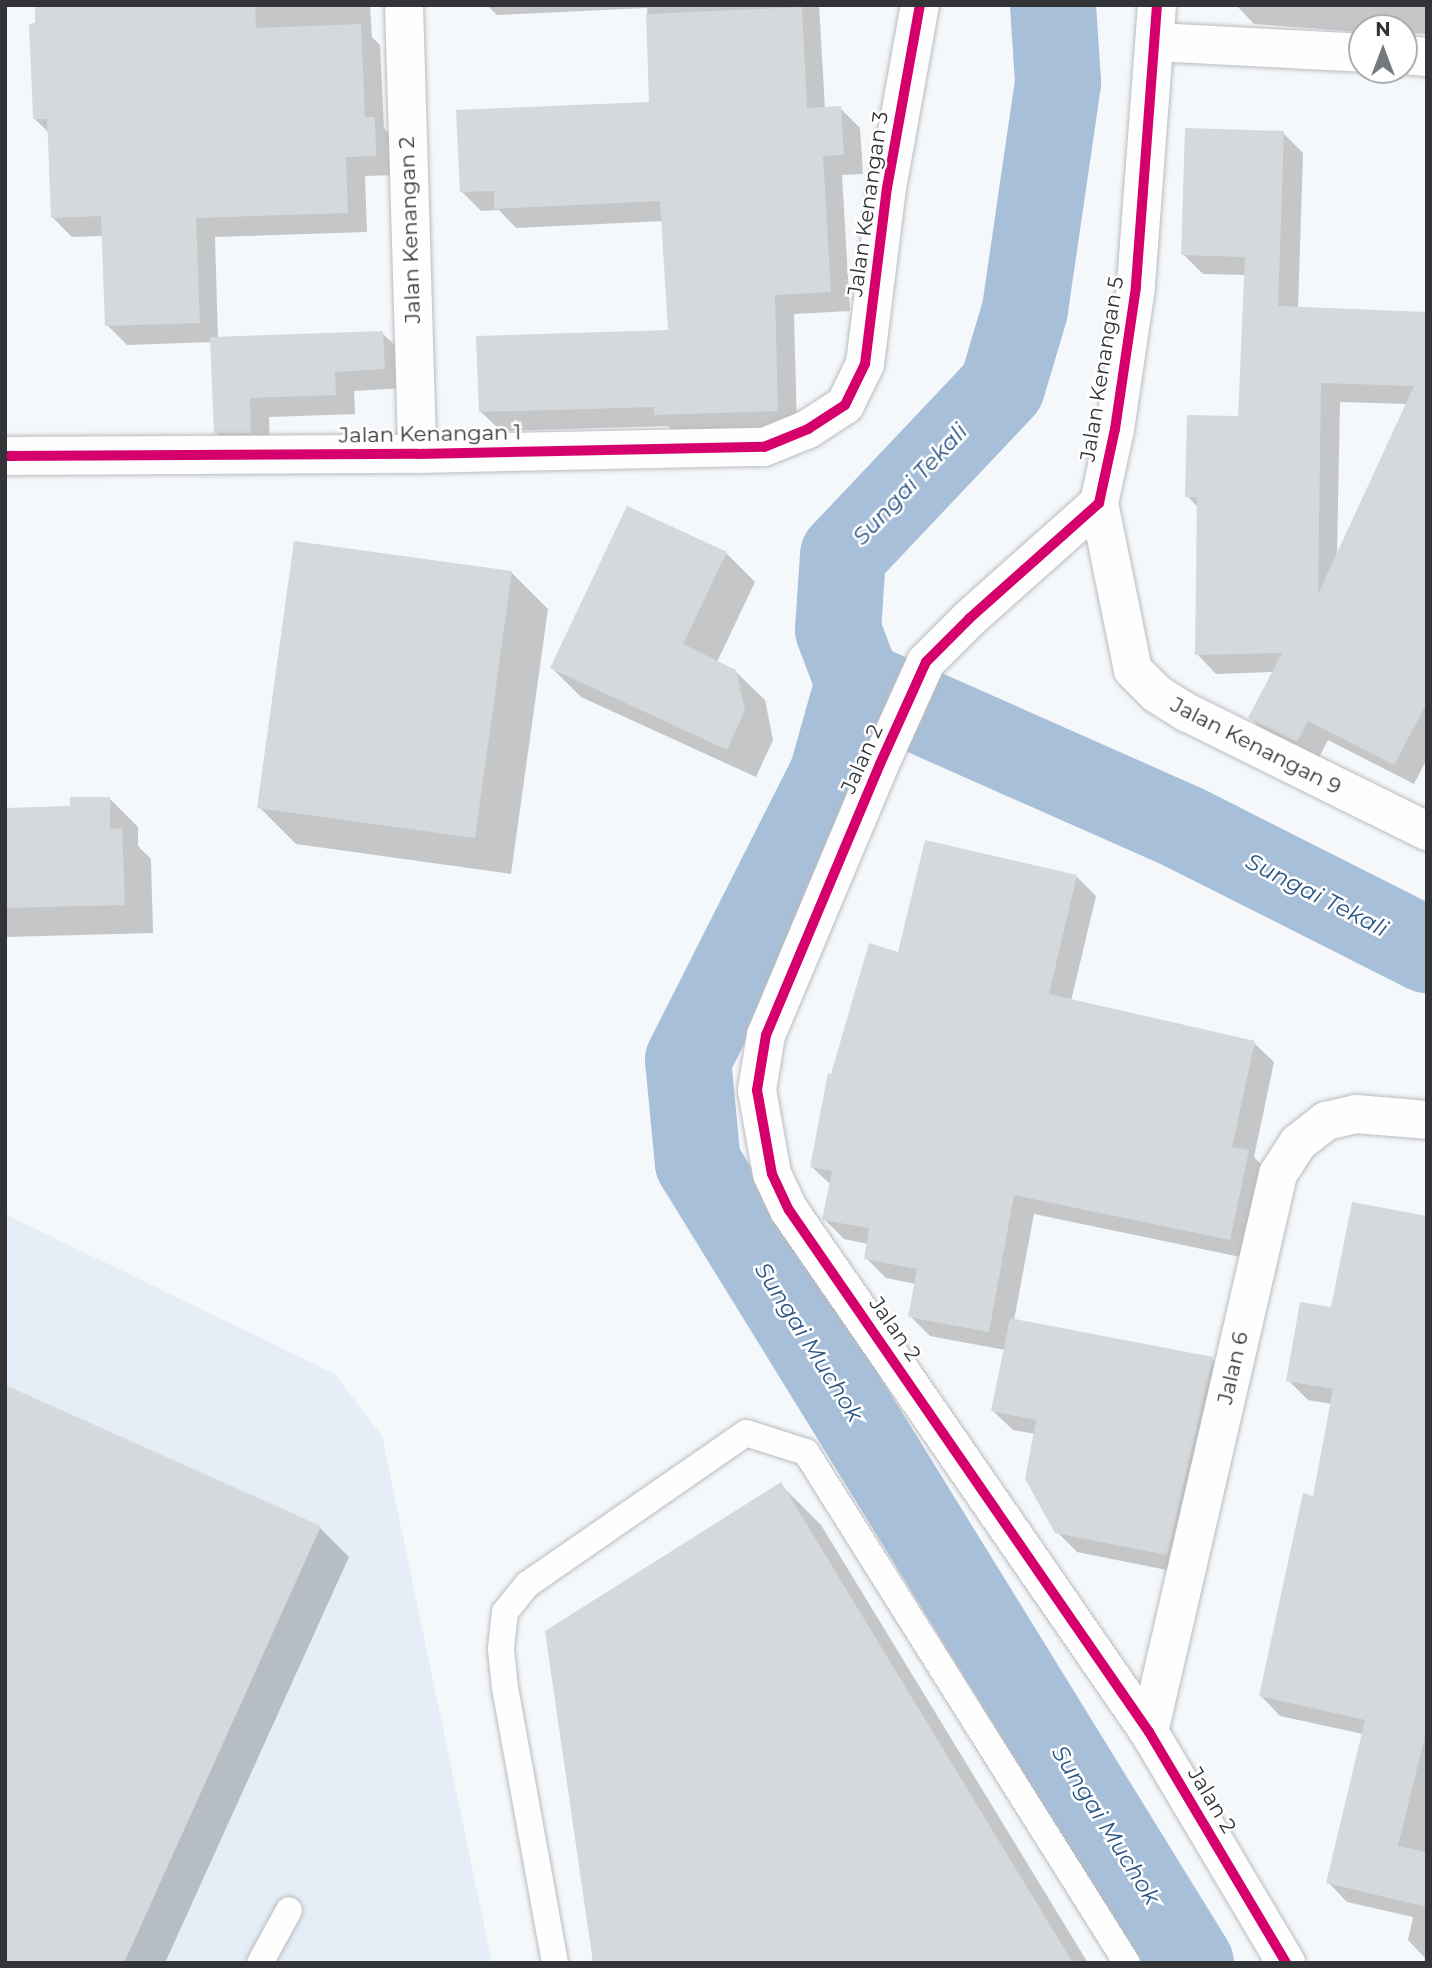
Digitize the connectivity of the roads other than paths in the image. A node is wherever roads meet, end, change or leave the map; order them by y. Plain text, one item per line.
1 (404, 5) edge
2 (920, 5) edge
3 (1156, 23) edge
4 (1348, 51) edge
5 (845, 405) joint
6 (417, 454) junction
7 (5, 456) edge
8 (1100, 503) junction
9 (1427, 831) edge
10 (1427, 1120) edge
11 (1149, 1732) junction
12 (289, 1910) dead end
13 (260, 1963) edge
14 (555, 1963) edge
15 (1127, 1963) edge
16 (1286, 1963) edge

1 - 6 street, Jalan Kenangan 2
2 - 5 street, Jalan Kenangan 3
3 - 4 street
3 - 8 street, Jalan Kenangan 5
5 - 6 street, Jalan Kenangan 1
6 - 7 street, Jalan Kenangan 1
8 - 9 street, Jalan Kenangan 9
8 - 11 street, Jalan 2
10 - 11 street, Jalan 6
11 - 16 street, Jalan 2
12 - 13 lane
14 - 15 lane

